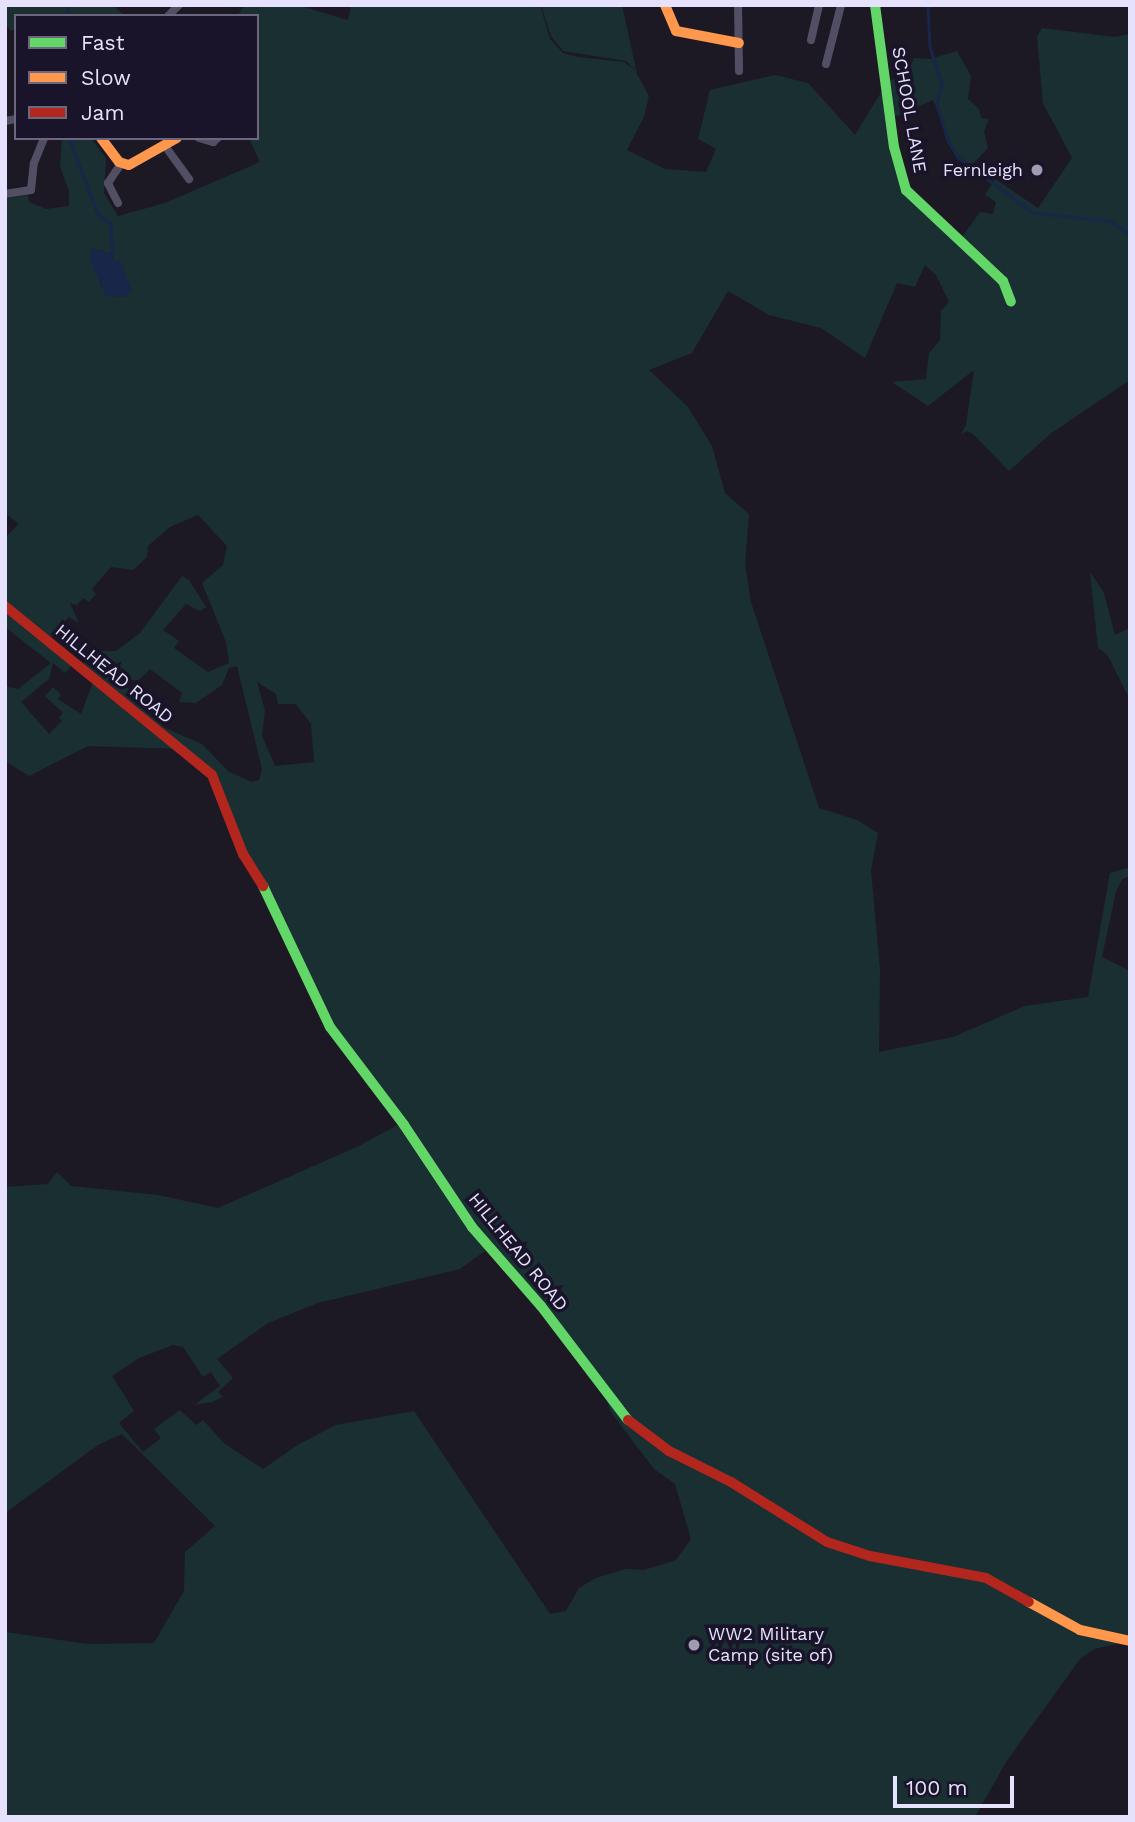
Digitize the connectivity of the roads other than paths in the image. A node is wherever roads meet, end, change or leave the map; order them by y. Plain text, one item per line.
1 (665, 5) edge
2 (738, 5) edge
3 (819, 5) edge
4 (841, 5) edge
5 (876, 5) edge
6 (815, 36) dead end
7 (738, 43) junction
8 (826, 64) dead end
9 (739, 71) dead end
10 (43, 140) edge
11 (103, 140) edge
12 (174, 140) edge
13 (165, 146) junction
14 (121, 164) junction
15 (189, 178) dead end
16 (5, 194) edge
17 (118, 203) dead end
18 (1011, 302) dead end
19 (5, 607) edge
20 (1130, 1641) edge

1 - 7 street
2 - 7 street
3 - 6 street
4 - 8 street
5 - 18 street, SCHOOL LANE
7 - 9 street
10 - 16 street
11 - 14 street
12 - 13 street
13 - 14 street
13 - 15 street
14 - 17 street
19 - 20 street, HILLHEAD ROAD

